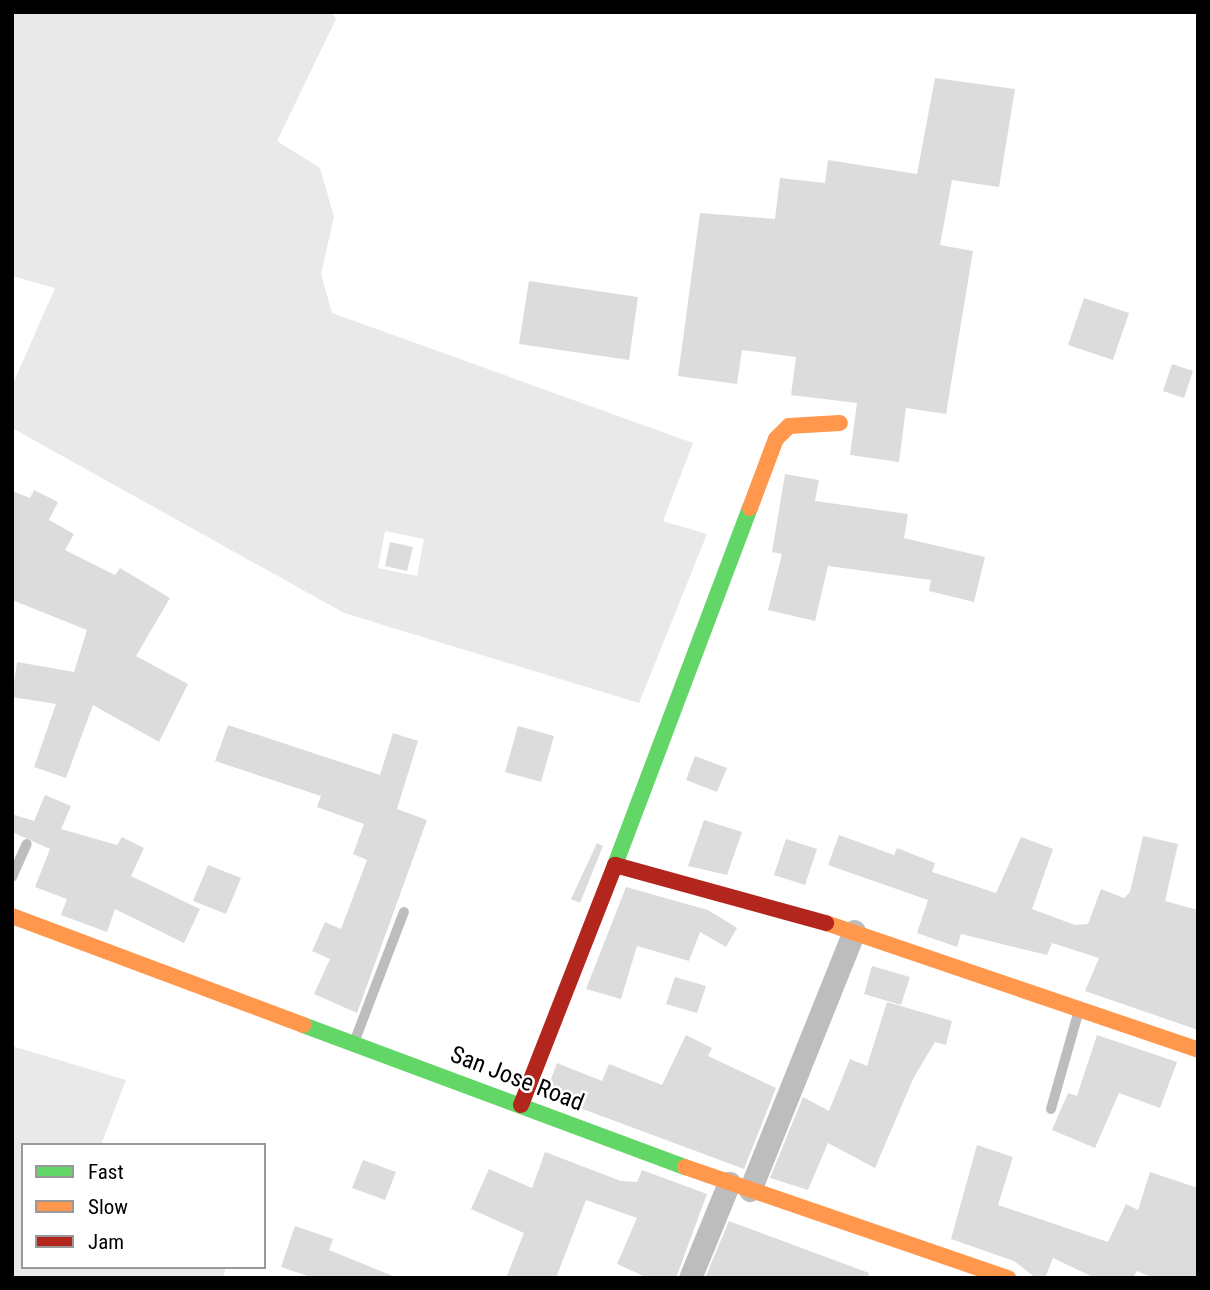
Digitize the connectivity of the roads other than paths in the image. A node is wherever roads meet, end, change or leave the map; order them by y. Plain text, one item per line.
1 (840, 423) dead end
2 (27, 844) dead end
3 (615, 865) junction
4 (12, 877) edge
5 (404, 912) dead end
6 (12, 916) edge
7 (854, 931) junction
8 (1080, 1005) junction
9 (354, 1042) junction
10 (1198, 1050) edge
11 (521, 1105) junction
12 (1051, 1109) dead end
13 (739, 1186) junction
14 (690, 1278) edge
15 (1008, 1278) edge

1 - 3 street
2 - 4 lane
3 - 7 street
3 - 11 street
5 - 9 lane
6 - 9 street, San Jose Road
7 - 8 street
7 - 13 street
8 - 10 street
8 - 12 lane
9 - 11 street, San Jose Road
11 - 13 street, San Jose Road
13 - 14 street
13 - 15 street, San Jose Road

